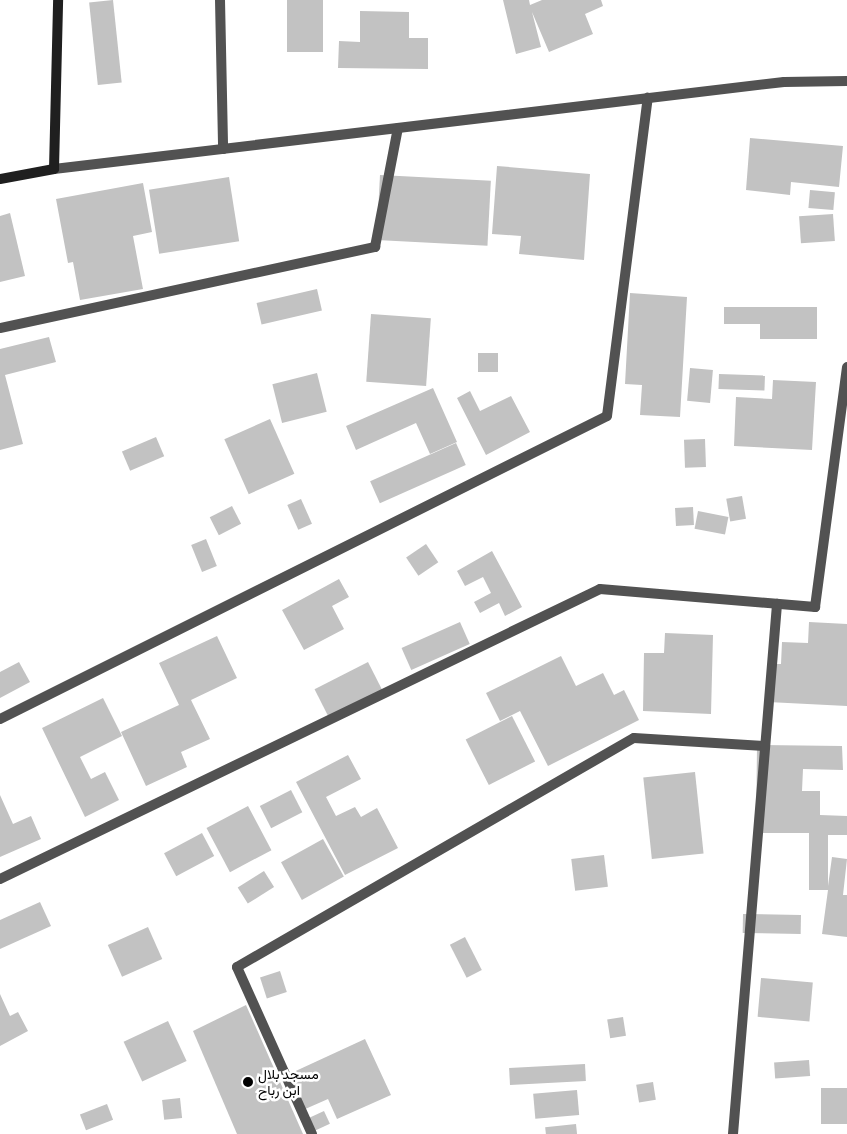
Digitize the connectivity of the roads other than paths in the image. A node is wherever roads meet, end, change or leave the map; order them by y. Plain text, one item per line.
1 (58, 0) edge
2 (220, 0) edge
3 (847, 81) edge
4 (648, 98) junction
5 (398, 128) junction
6 (223, 149) junction
7 (54, 169) junction
8 (0, 179) edge
9 (0, 328) edge
10 (847, 367) edge
11 (777, 604) junction
12 (0, 719) edge
13 (765, 746) junction
14 (0, 879) edge
15 (312, 1134) edge
16 (733, 1134) edge

1 - 7 main road
2 - 6 street
3 - 4 street
4 - 5 street
4 - 12 street
5 - 6 street
5 - 9 street
6 - 7 street
7 - 8 main road
10 - 11 street
11 - 13 street
11 - 14 street
13 - 15 street
13 - 16 street

